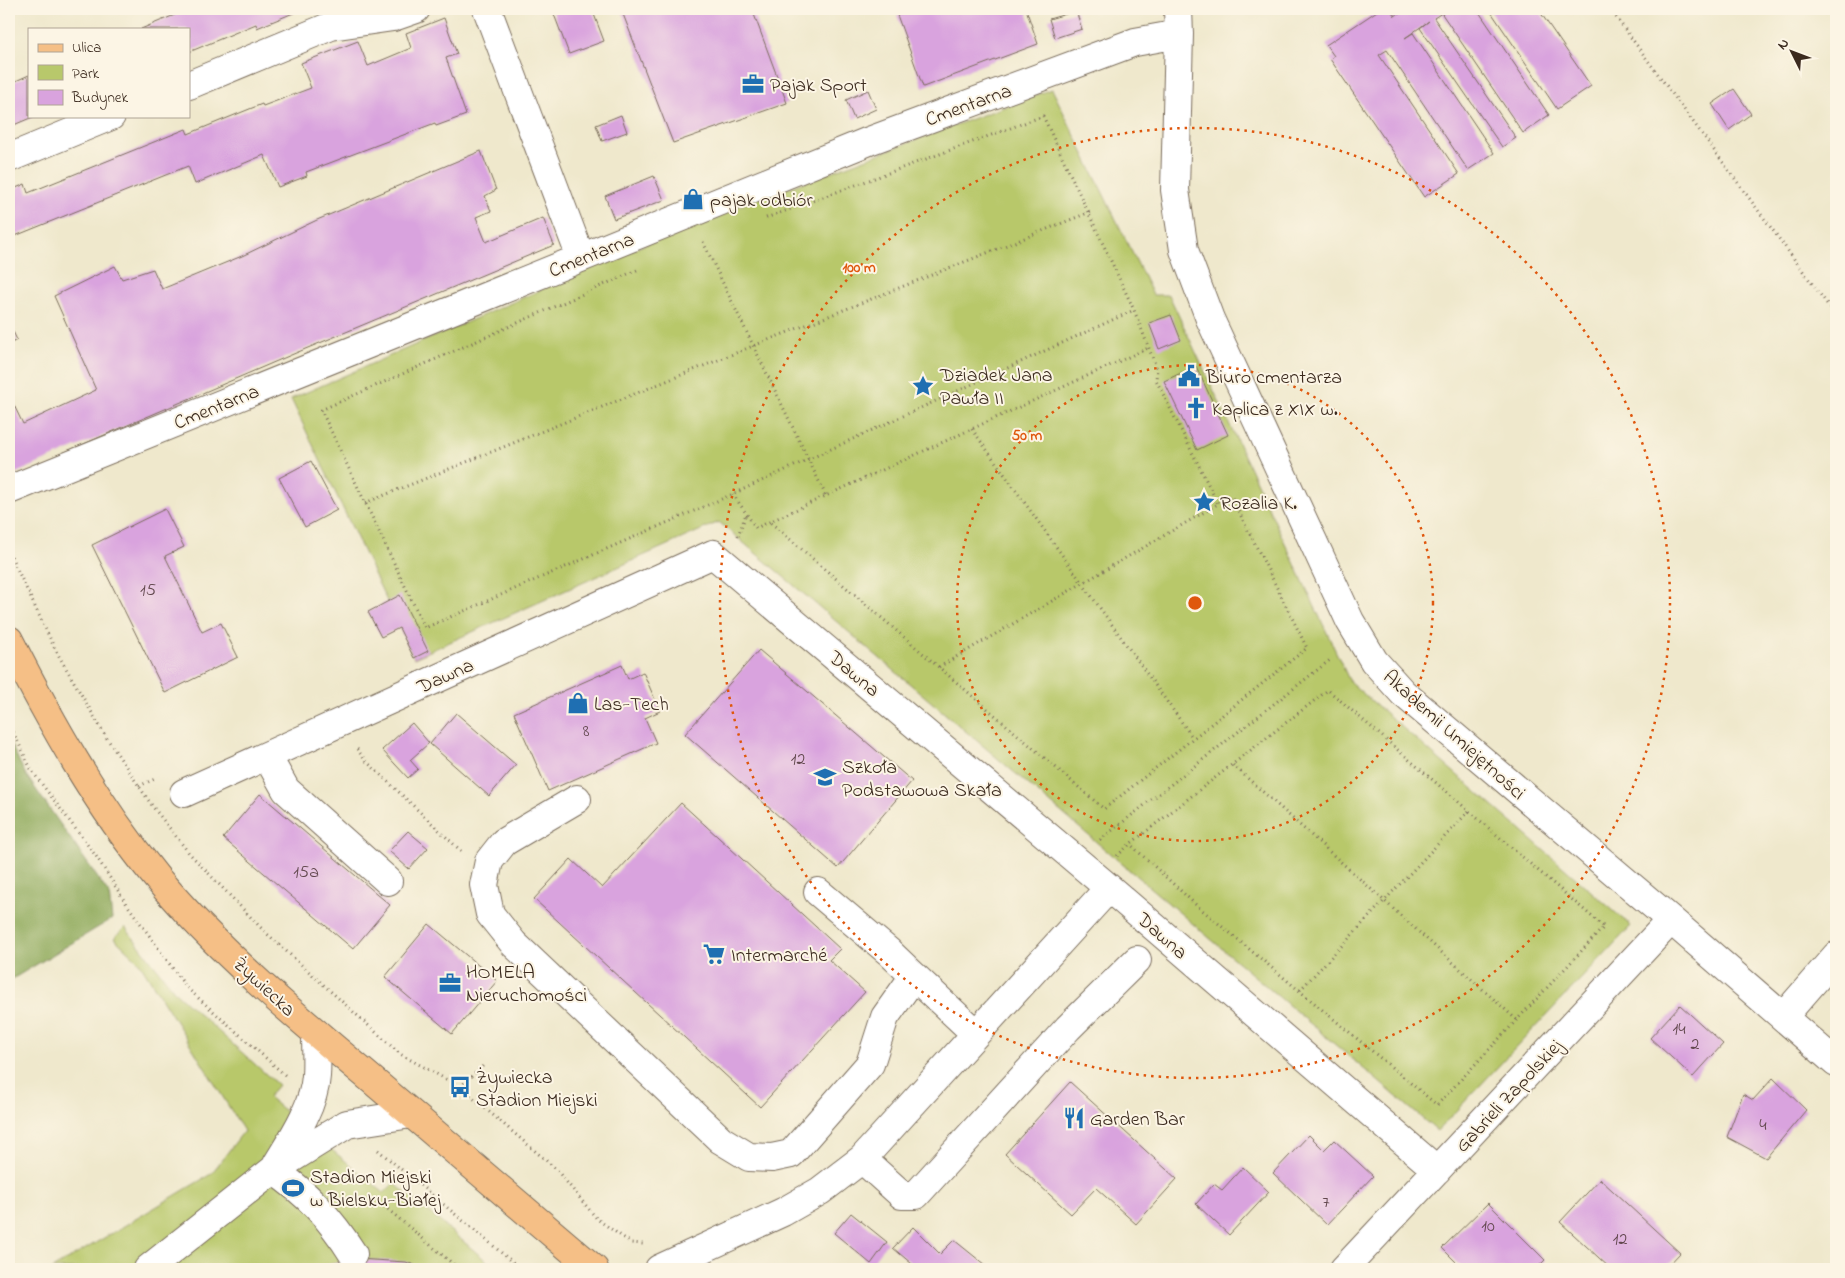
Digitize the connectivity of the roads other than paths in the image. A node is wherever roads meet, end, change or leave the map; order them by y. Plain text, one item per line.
1 (416, 9) edge
2 (487, 9) edge
3 (1179, 21) edge
4 (190, 85) edge
5 (106, 118) edge
6 (9, 158) edge
7 (581, 258) junction
8 (9, 490) edge
9 (9, 640) edge
10 (267, 756) junction
11 (175, 784) road end
12 (577, 799) dead end
13 (388, 881) dead end
14 (1109, 888) junction
15 (818, 892) dead end
16 (1672, 920) junction
17 (1836, 956) edge
18 (1137, 960) dead end
19 (914, 976) junction
20 (1783, 1017) junction
21 (316, 1033) junction
22 (976, 1034) junction
23 (1836, 1063) edge
24 (411, 1114) junction
25 (862, 1159) junction
26 (273, 1170) junction
27 (1438, 1170) junction
28 (353, 1254) dead end
29 (148, 1269) edge
30 (594, 1269) edge
31 (659, 1269) edge
32 (1344, 1269) edge

1 - 4 street
2 - 7 street
3 - 7 street, Cmentarna
3 - 16 street, Akademii Umiejętności
5 - 6 street
7 - 8 street, Cmentarna
9 - 21 main road, Żywiecka
10 - 11 street, Dawna
10 - 13 street
10 - 14 street, Dawna
12 - 19 street
14 - 22 street
14 - 27 street, Dawna
15 - 19 street
16 - 20 street, Akademii Umiejętności
16 - 27 street, Gabrieli Zapolskiej
17 - 20 street
18 - 25 street
19 - 22 street
20 - 23 street, Akademii Umiejętności
21 - 24 main road, Żywiecka
21 - 26 street
22 - 25 street
24 - 26 street
24 - 30 main road, Żywiecka
25 - 31 street
26 - 28 street
26 - 29 street
27 - 32 street, Gabrieli Zapolskiej

